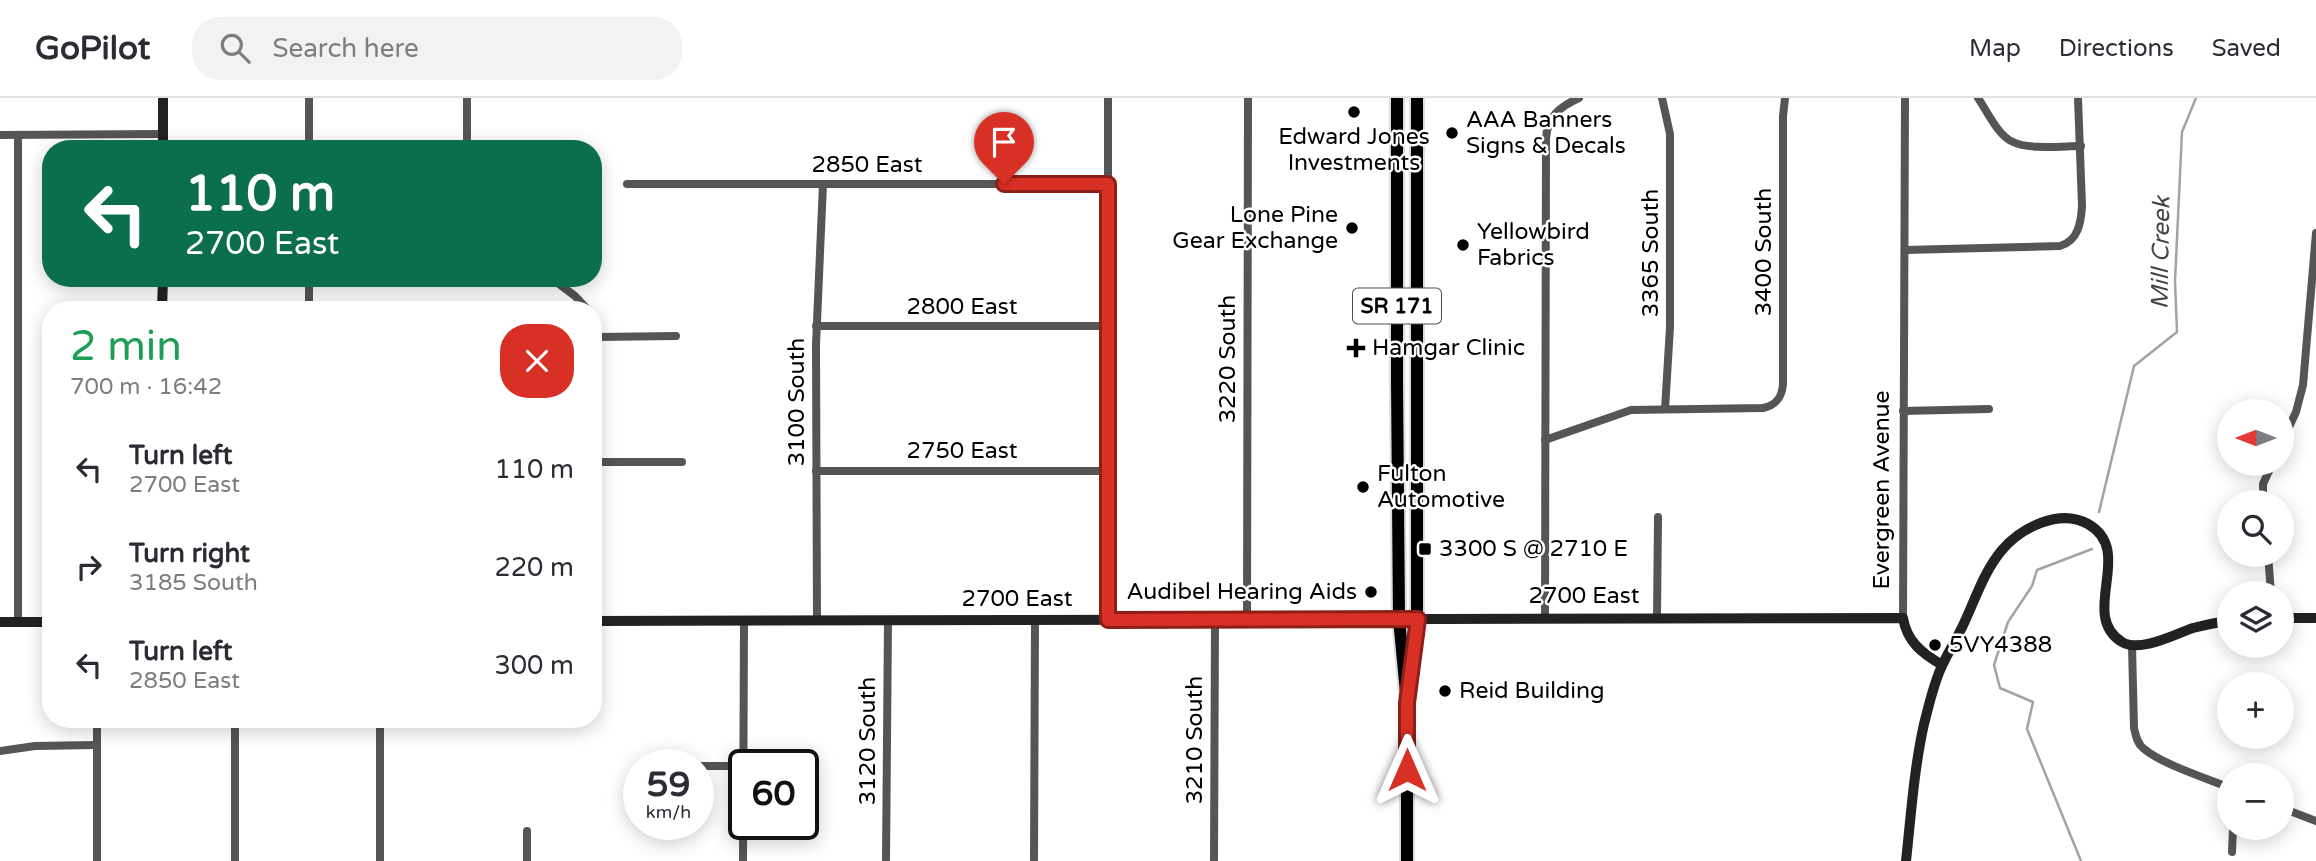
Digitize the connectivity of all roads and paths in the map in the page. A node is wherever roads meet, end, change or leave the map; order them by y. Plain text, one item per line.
1 (163, 98) edge
2 (309, 98) edge
3 (467, 98) edge
4 (1108, 98) edge
5 (1248, 98) edge
6 (1397, 98) edge
7 (1418, 98) edge
8 (1578, 98) edge
9 (1662, 98) edge
10 (1785, 98) edge
11 (1905, 98) edge
12 (1978, 98) edge
13 (2078, 98) edge
14 (163, 134) junction
15 (0, 135) edge
16 (18, 135) junction
17 (163, 140) edge
18 (309, 140) edge
19 (467, 140) edge
20 (2081, 146) junction
21 (626, 184) dead end
22 (822, 184) junction
23 (1108, 184) junction
24 (2316, 233) edge
25 (1905, 250) junction
26 (563, 287) edge
27 (580, 301) edge
28 (816, 326) junction
29 (1108, 326) junction
30 (676, 336) dead end
31 (602, 337) edge
32 (2312, 340) edge
33 (1665, 409) junction
34 (1989, 409) dead end
35 (1903, 411) junction
36 (2294, 414) edge
37 (1545, 440) junction
38 (602, 461) edge
39 (682, 462) dead end
40 (816, 471) junction
41 (1108, 471) junction
42 (1658, 517) dead end
43 (1545, 617) junction
44 (1657, 618) junction
45 (1903, 618) junction
46 (2294, 618) edge
47 (2316, 618) edge
48 (1399, 619) junction
49 (1418, 619) junction
50 (817, 620) junction
51 (888, 620) junction
52 (1035, 620) junction
53 (1108, 620) junction
54 (1215, 620) junction
55 (1247, 620) junction
56 (602, 621) edge
57 (744, 621) junction
58 (0, 622) edge
59 (18, 622) junction
60 (42, 622) edge
61 (2217, 623) edge
62 (2132, 646) junction
63 (1942, 665) junction
64 (1407, 703) junction
65 (97, 728) edge
66 (235, 728) edge
67 (380, 728) edge
68 (96, 745) junction
69 (743, 749) edge
70 (0, 751) edge
71 (2217, 783) edge
72 (2294, 813) edge
73 (2316, 821) edge
74 (527, 831) dead end
75 (743, 840) edge
76 (2232, 840) edge
77 (2232, 852) dead end
78 (97, 861) edge
79 (235, 861) edge
80 (380, 861) edge
81 (527, 861) edge
82 (743, 861) edge
83 (886, 861) edge
84 (1034, 861) edge
85 (1214, 861) edge
86 (1407, 861) edge
87 (1906, 861) edge

1 - 14 street
2 - 18 street
3 - 19 street
4 - 23 street
5 - 55 street, 3220 South
6 - 48 main road, SR 171
7 - 49 main road, SR 171
8 - 37 street
9 - 33 street, 3365 South
10 - 33 street, 3400 South
11 - 25 street, Evergreen Avenue
12 - 20 street
13 - 20 street
14 - 16 street
14 - 17 street
15 - 16 street
16 - 59 street
20 - 25 street
21 - 22 street, 2850 East
22 - 23 street, 2850 East
22 - 28 street, 3100 South
23 - 29 street
24 - 32 street
25 - 35 street, Evergreen Avenue
26 - 27 street
28 - 29 street, 2800 East
28 - 40 street, 3100 South
29 - 41 street
30 - 31 street
32 - 36 street
33 - 37 street
34 - 35 street
35 - 45 street, Evergreen Avenue
37 - 43 street
38 - 39 street
40 - 41 street, 2750 East
40 - 50 street, 3100 South
41 - 53 street
42 - 44 street
43 - 44 street, 2700 East
43 - 49 street, 2700 East
44 - 45 street, 2700 East
45 - 63 street, Evergreen Avenue
46 - 47 street
48 - 49 street, 2700 East
48 - 55 street, 2700 East
48 - 64 main road, SR 171
49 - 64 main road, SR 171
50 - 51 street, 2700 East
50 - 57 street, 2700 East
51 - 52 street, 2700 East
51 - 83 street, 3120 South
52 - 53 street, 2700 East
52 - 84 street
53 - 54 street, 2700 East
54 - 55 street, 2700 East
54 - 85 street, 3210 South
56 - 57 street, 2700 East
57 - 69 street
58 - 59 street
59 - 60 street
61 - 62 street
62 - 63 street
62 - 71 street
63 - 87 street
64 - 86 main road, SR 171
65 - 68 street
66 - 79 street
67 - 80 street
68 - 70 street
68 - 78 street
72 - 73 street
74 - 81 street
75 - 82 street
76 - 77 street

